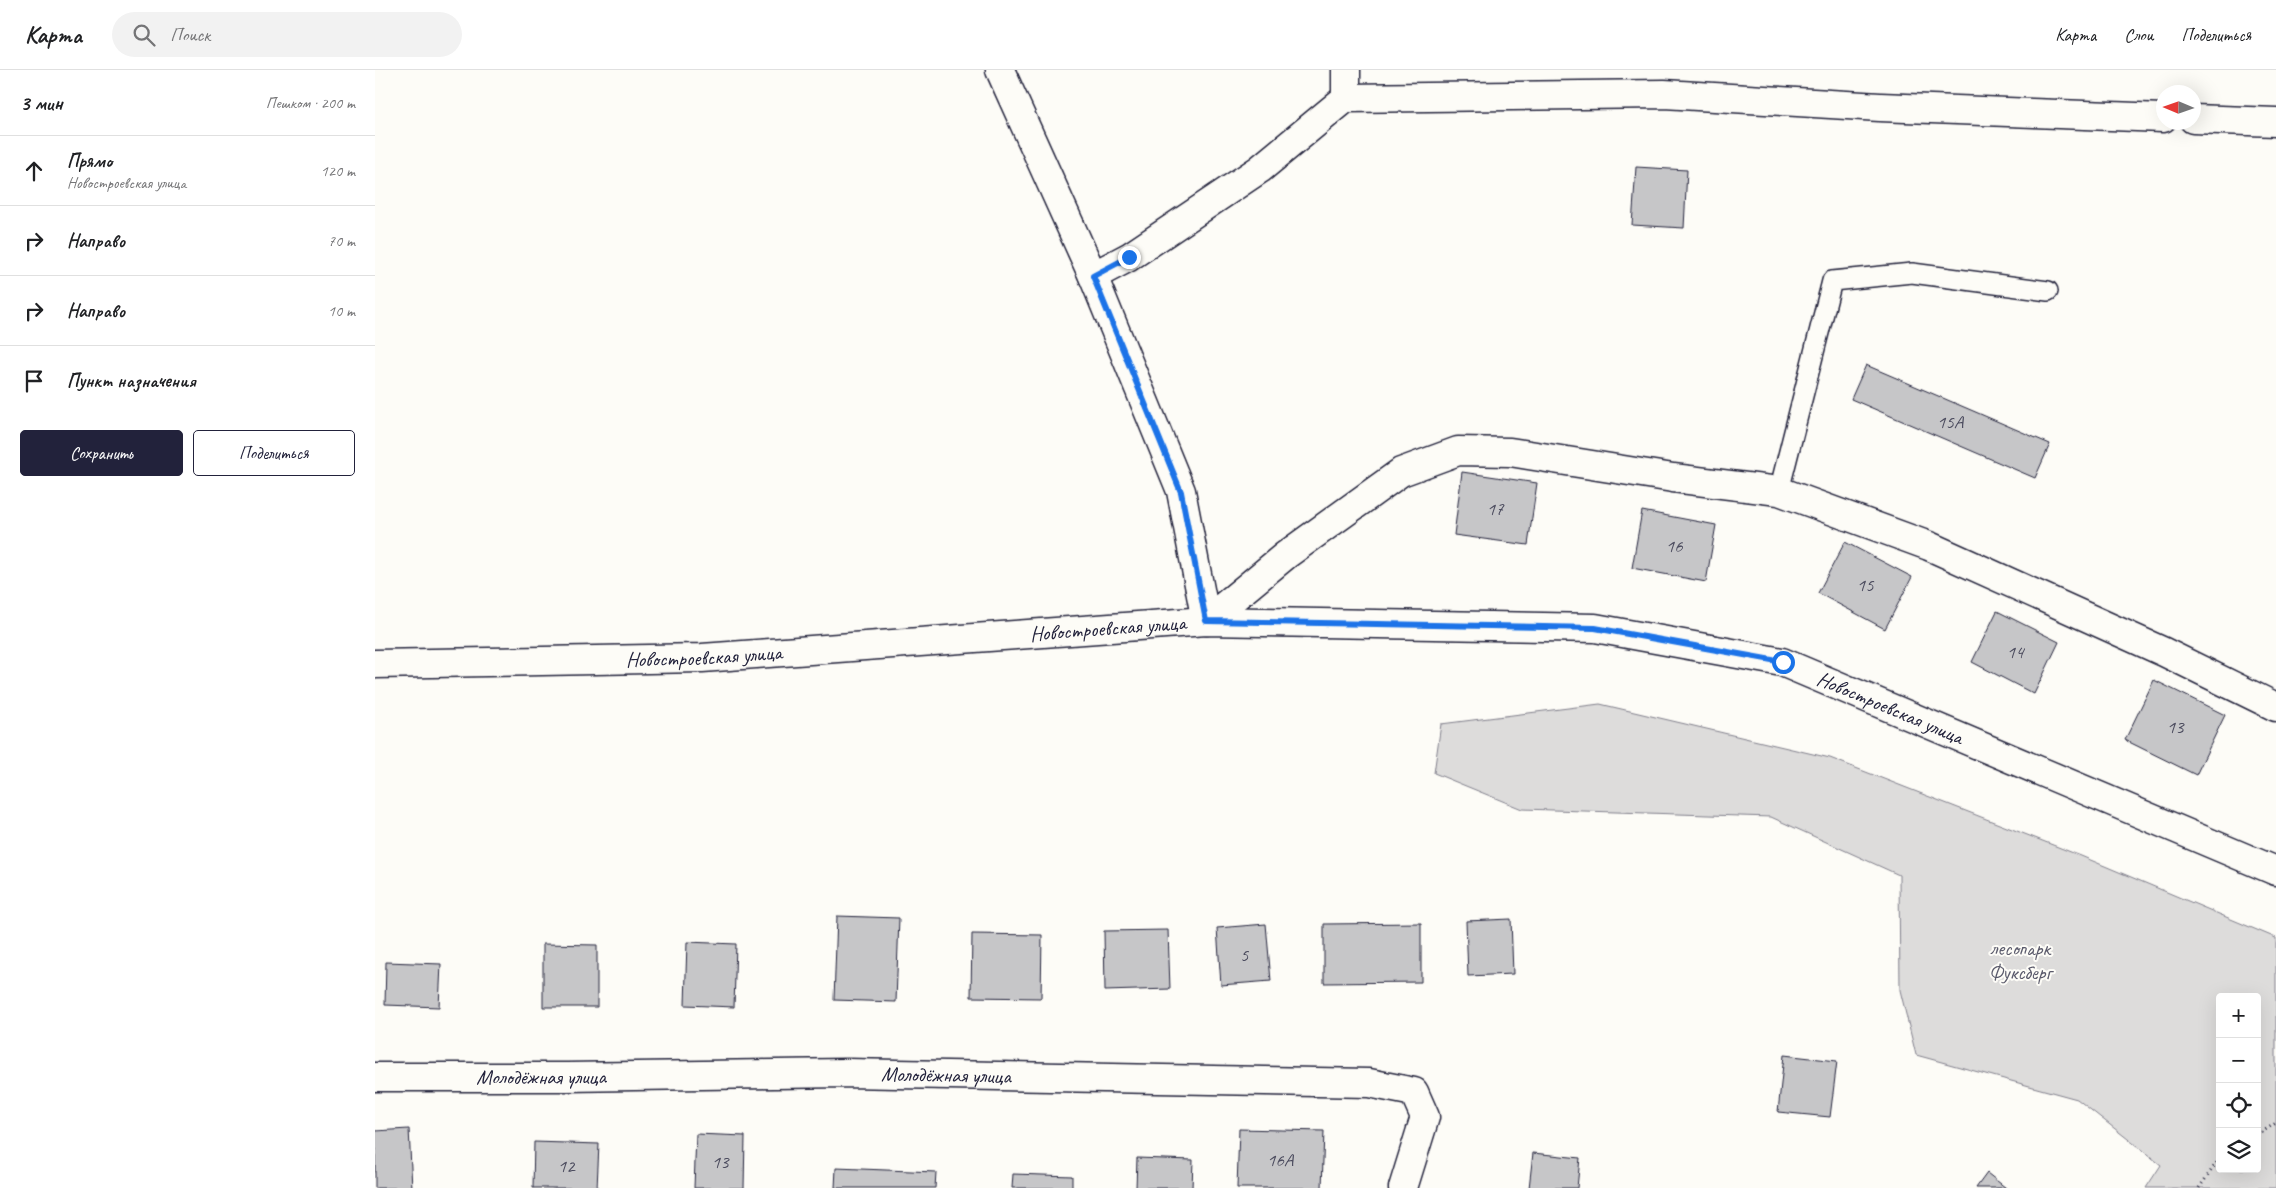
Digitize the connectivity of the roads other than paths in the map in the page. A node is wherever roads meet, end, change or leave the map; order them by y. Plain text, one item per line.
1 (1000, 70) edge
2 (1346, 70) edge
3 (1346, 98) junction
4 (2156, 118) edge
5 (2201, 119) edge
6 (2276, 122) edge
7 (1093, 276) junction
8 (2048, 291) dead end
9 (1779, 491) junction
10 (1206, 621) junction
11 (375, 664) edge
12 (2276, 707) edge
13 (2276, 871) edge
14 (375, 1077) edge
15 (1403, 1188) edge

1 - 7 street
2 - 3 street
3 - 4 street
3 - 7 street
5 - 6 street
7 - 10 street
8 - 9 lane
9 - 10 street
9 - 12 street
10 - 11 street, Новостроевская улица
10 - 13 street, Новостроевская улица
14 - 15 street, Молодёжная улица

